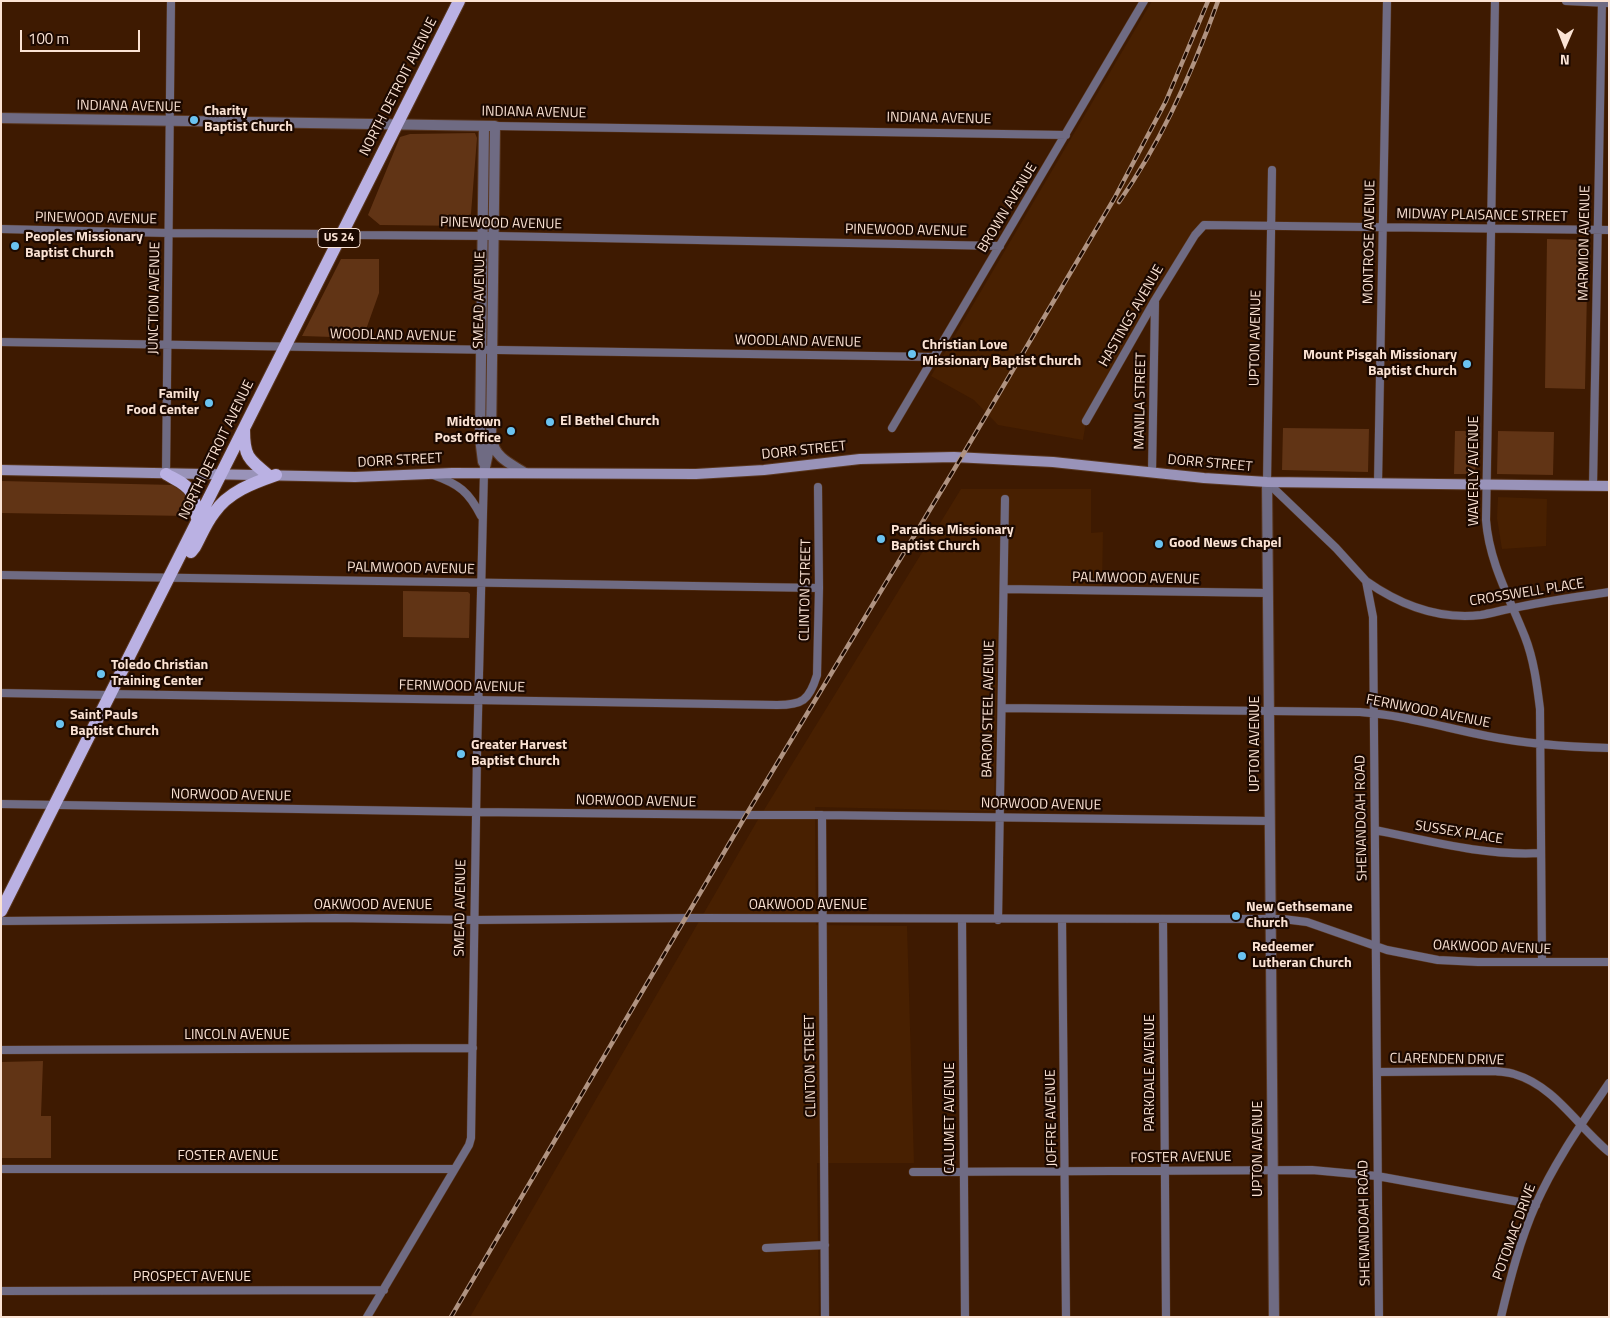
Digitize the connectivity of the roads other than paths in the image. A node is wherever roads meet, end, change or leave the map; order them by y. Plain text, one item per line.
1 (171, 1) edge
2 (459, 1) edge
3 (1144, 1) edge
4 (1387, 1) edge
5 (1495, 1) edge
6 (1566, 1) edge
7 (1604, 2) edge
8 (1, 118) edge
9 (170, 121) junction
10 (396, 125) junction
11 (484, 126) junction
12 (495, 126) junction
13 (1066, 135) junction
14 (1272, 170) dead end
15 (1204, 225) joint
16 (1272, 226) junction
17 (1382, 227) junction
18 (1, 229) edge
19 (1490, 229) junction
20 (1598, 230) junction
21 (1609, 230) edge
22 (168, 233) junction
23 (341, 234) junction
24 (494, 236) junction
25 (483, 237) junction
26 (1000, 246) junction
27 (1155, 300) junction
28 (1, 342) edge
29 (167, 345) junction
30 (286, 346) junction
31 (481, 350) junction
32 (492, 350) junction
33 (935, 356) junction
34 (1086, 421) dead end
35 (244, 427) junction
36 (892, 428) dead end
37 (492, 439) junction
38 (1, 470) edge
39 (484, 472) junction
40 (1152, 472) junction
41 (525, 473) junction
42 (166, 474) junction
43 (429, 474) junction
44 (272, 475) junction
45 (220, 476) junction
46 (1267, 482) junction
47 (1378, 483) junction
48 (1486, 484) junction
49 (1593, 486) junction
50 (1609, 486) edge
51 (818, 487) dead end
52 (1006, 499) dead end
53 (482, 519) junction
54 (198, 522) junction
55 (171, 575) junction
56 (1, 576) edge
57 (1366, 581) junction
58 (481, 583) junction
59 (819, 588) junction
60 (1004, 589) junction
61 (1609, 592) edge
62 (1268, 593) junction
63 (1513, 608) junction
64 (809, 692) joint
65 (1, 693) edge
66 (109, 694) junction
67 (478, 700) junction
68 (1002, 708) junction
69 (1270, 712) junction
70 (1373, 713) junction
71 (1541, 743) junction
72 (1609, 748) edge
73 (1, 804) edge
74 (54, 805) junction
75 (476, 812) junction
76 (822, 815) junction
77 (1000, 817) junction
78 (1270, 821) junction
79 (1375, 830) junction
80 (1540, 853) junction
81 (1, 911) edge
82 (822, 919) junction
83 (1271, 919) junction
84 (474, 920) junction
85 (962, 920) junction
86 (998, 920) junction
87 (1062, 920) junction
88 (1163, 920) junction
89 (1, 921) edge
90 (1376, 946) junction
91 (1542, 962) junction
92 (1609, 962) edge
93 (472, 1048) junction
94 (1, 1050) edge
95 (1376, 1072) junction
96 (1609, 1083) edge
97 (1581, 1125) junction
98 (1609, 1152) edge
99 (1, 1169) edge
100 (454, 1169) junction
101 (1165, 1170) junction
102 (1273, 1170) junction
103 (1065, 1171) junction
104 (913, 1172) dead end
105 (964, 1172) junction
106 (1377, 1176) junction
107 (1536, 1205) junction
108 (825, 1245) junction
109 (766, 1248) dead end
110 (384, 1290) junction
111 (1, 1291) edge
112 (367, 1317) edge
113 (826, 1317) edge
114 (965, 1317) edge
115 (1066, 1317) edge
116 (1166, 1317) edge
117 (1274, 1317) edge
118 (1379, 1317) edge
119 (1501, 1317) edge

1 - 9 street, JUNCTION AVENUE
2 - 10 main road, NORTH DETROIT AVENUE / US 24
3 - 13 street, BROWN AVENUE
4 - 17 street, MONTROSE AVENUE
5 - 19 street, WAVERLY AVENUE
6 - 7 street
7 - 20 street, MARMION AVENUE
8 - 9 street, INDIANA AVENUE
9 - 10 street, INDIANA AVENUE
9 - 22 street, JUNCTION AVENUE
10 - 11 street, INDIANA AVENUE
10 - 23 main road, NORTH DETROIT AVENUE / US 24
11 - 12 street, INDIANA AVENUE
11 - 25 street, SMEAD AVENUE
12 - 13 street, INDIANA AVENUE
12 - 24 street, SMEAD AVENUE
13 - 26 street, BROWN AVENUE
14 - 16 street, UPTON AVENUE
15 - 16 street, MIDWAY PLAISANCE STREET
15 - 27 street, HASTINGS AVENUE
16 - 17 street, MIDWAY PLAISANCE STREET
16 - 46 street, UPTON AVENUE
17 - 19 street, MIDWAY PLAISANCE STREET
17 - 47 street, MONTROSE AVENUE
18 - 22 street, PINEWOOD AVENUE
19 - 20 street, MIDWAY PLAISANCE STREET
19 - 48 street, WAVERLY AVENUE
20 - 21 street, MIDWAY PLAISANCE STREET
20 - 49 street, MARMION AVENUE
22 - 23 street, PINEWOOD AVENUE
22 - 29 street, JUNCTION AVENUE
23 - 25 street, PINEWOOD AVENUE
23 - 30 main road, NORTH DETROIT AVENUE / US 24
24 - 25 street, PINEWOOD AVENUE
24 - 26 street, PINEWOOD AVENUE
24 - 32 street, SMEAD AVENUE
25 - 31 street, SMEAD AVENUE
26 - 33 street, BROWN AVENUE
27 - 34 street, HASTINGS AVENUE
27 - 40 street, MANILA STREET
28 - 29 street, WOODLAND AVENUE
29 - 30 street, WOODLAND AVENUE
29 - 42 street, JUNCTION AVENUE
30 - 31 street, WOODLAND AVENUE
30 - 35 main road, NORTH DETROIT AVENUE / US 24
31 - 32 street, WOODLAND AVENUE
31 - 39 street, SMEAD AVENUE
32 - 33 street, WOODLAND AVENUE
32 - 37 street, SMEAD AVENUE
33 - 36 street, BROWN AVENUE
35 - 44 main road
35 - 45 main road, NORTH DETROIT AVENUE / US 24
37 - 39 street, SMEAD AVENUE
37 - 41 street
38 - 42 main road, DORR STREET
39 - 41 main road, DORR STREET
39 - 43 main road, DORR STREET
39 - 53 street, SMEAD AVENUE
40 - 41 main road, DORR STREET
40 - 46 main road, DORR STREET
42 - 45 main road, DORR STREET
42 - 54 main road
43 - 44 main road, DORR STREET
43 - 53 street
44 - 45 main road, DORR STREET
44 - 55 main road
45 - 54 main road, NORTH DETROIT AVENUE / US 24
46 - 47 main road, DORR STREET
46 - 57 street
46 - 62 street, UPTON AVENUE
47 - 48 main road, DORR STREET
48 - 49 main road, DORR STREET
48 - 63 street, WAVERLY AVENUE
49 - 50 main road, DORR STREET
51 - 59 street, CLINTON STREET
52 - 60 street, BARON STEEL AVENUE
53 - 58 street, SMEAD AVENUE
54 - 55 main road, NORTH DETROIT AVENUE / US 24
55 - 56 street, PALMWOOD AVENUE
55 - 58 street, PALMWOOD AVENUE
55 - 66 main road, NORTH DETROIT AVENUE / US 24
57 - 63 street, CROSSWELL PLACE
57 - 70 street, SHENANDOAH ROAD
58 - 59 street, PALMWOOD AVENUE
58 - 67 street, SMEAD AVENUE
59 - 64 street, CLINTON STREET
60 - 62 street, PALMWOOD AVENUE
60 - 68 street, BARON STEEL AVENUE
61 - 63 street, CROSSWELL PLACE
62 - 69 street, UPTON AVENUE
63 - 71 street, WAVERLY AVENUE
64 - 67 street, FERNWOOD AVENUE
65 - 66 street, FERNWOOD AVENUE
66 - 67 street, FERNWOOD AVENUE
66 - 74 main road, NORTH DETROIT AVENUE / US 24
67 - 75 street, SMEAD AVENUE
68 - 69 street, FERNWOOD AVENUE
68 - 77 street, BARON STEEL AVENUE
69 - 70 street, FERNWOOD AVENUE
69 - 78 street, UPTON AVENUE
70 - 71 street, FERNWOOD AVENUE
70 - 79 street, SHENANDOAH ROAD
71 - 72 street, FERNWOOD AVENUE
71 - 80 street, WAVERLY AVENUE
73 - 74 street, NORWOOD AVENUE
74 - 75 street, NORWOOD AVENUE
74 - 81 main road, NORTH DETROIT AVENUE / US 24
75 - 76 street, NORWOOD AVENUE
75 - 84 street, SMEAD AVENUE
76 - 77 street, NORWOOD AVENUE
76 - 82 street, CLINTON STREET
77 - 78 street, NORWOOD AVENUE
77 - 86 street, BARON STEEL AVENUE
78 - 83 street, UPTON AVENUE
79 - 80 street, SUSSEX PLACE
79 - 90 street, SHENANDOAH ROAD
80 - 91 street, WAVERLY AVENUE
82 - 84 street, OAKWOOD AVENUE
82 - 85 street, OAKWOOD AVENUE
82 - 108 street, CLINTON STREET
83 - 88 street, OAKWOOD AVENUE
83 - 90 street, OAKWOOD AVENUE
83 - 102 street, UPTON AVENUE
84 - 89 street, OAKWOOD AVENUE
84 - 93 street, SMEAD AVENUE
85 - 86 street, OAKWOOD AVENUE
85 - 105 street, CALUMET AVENUE
86 - 87 street, OAKWOOD AVENUE
87 - 88 street, OAKWOOD AVENUE
87 - 103 street, JOFFRE AVENUE
88 - 101 street, PARKDALE AVENUE
90 - 91 street, OAKWOOD AVENUE
90 - 95 street, SHENANDOAH ROAD
91 - 92 street, OAKWOOD AVENUE
93 - 94 street, LINCOLN AVENUE
93 - 100 street, SMEAD AVENUE
95 - 97 street, CLARENDEN DRIVE
95 - 106 street, SHENANDOAH ROAD
96 - 97 street, POTOMAC DRIVE
97 - 98 street, CLARENDEN DRIVE
97 - 107 street, POTOMAC DRIVE
99 - 100 street, FOSTER AVENUE
100 - 110 street, SMEAD AVENUE
101 - 102 street, FOSTER AVENUE
101 - 103 street, FOSTER AVENUE
101 - 116 street, PARKDALE AVENUE
102 - 106 street, FOSTER AVENUE
102 - 117 street, UPTON AVENUE
103 - 105 street, FOSTER AVENUE
103 - 115 street, JOFFRE AVENUE
104 - 105 street, FOSTER AVENUE
105 - 114 street, CALUMET AVENUE
106 - 107 street, FOSTER AVENUE
106 - 118 street, SHENANDOAH ROAD
107 - 119 street, POTOMAC DRIVE
108 - 109 street
108 - 113 street, CLINTON STREET
110 - 111 street, PROSPECT AVENUE
110 - 112 street, SMEAD AVENUE

